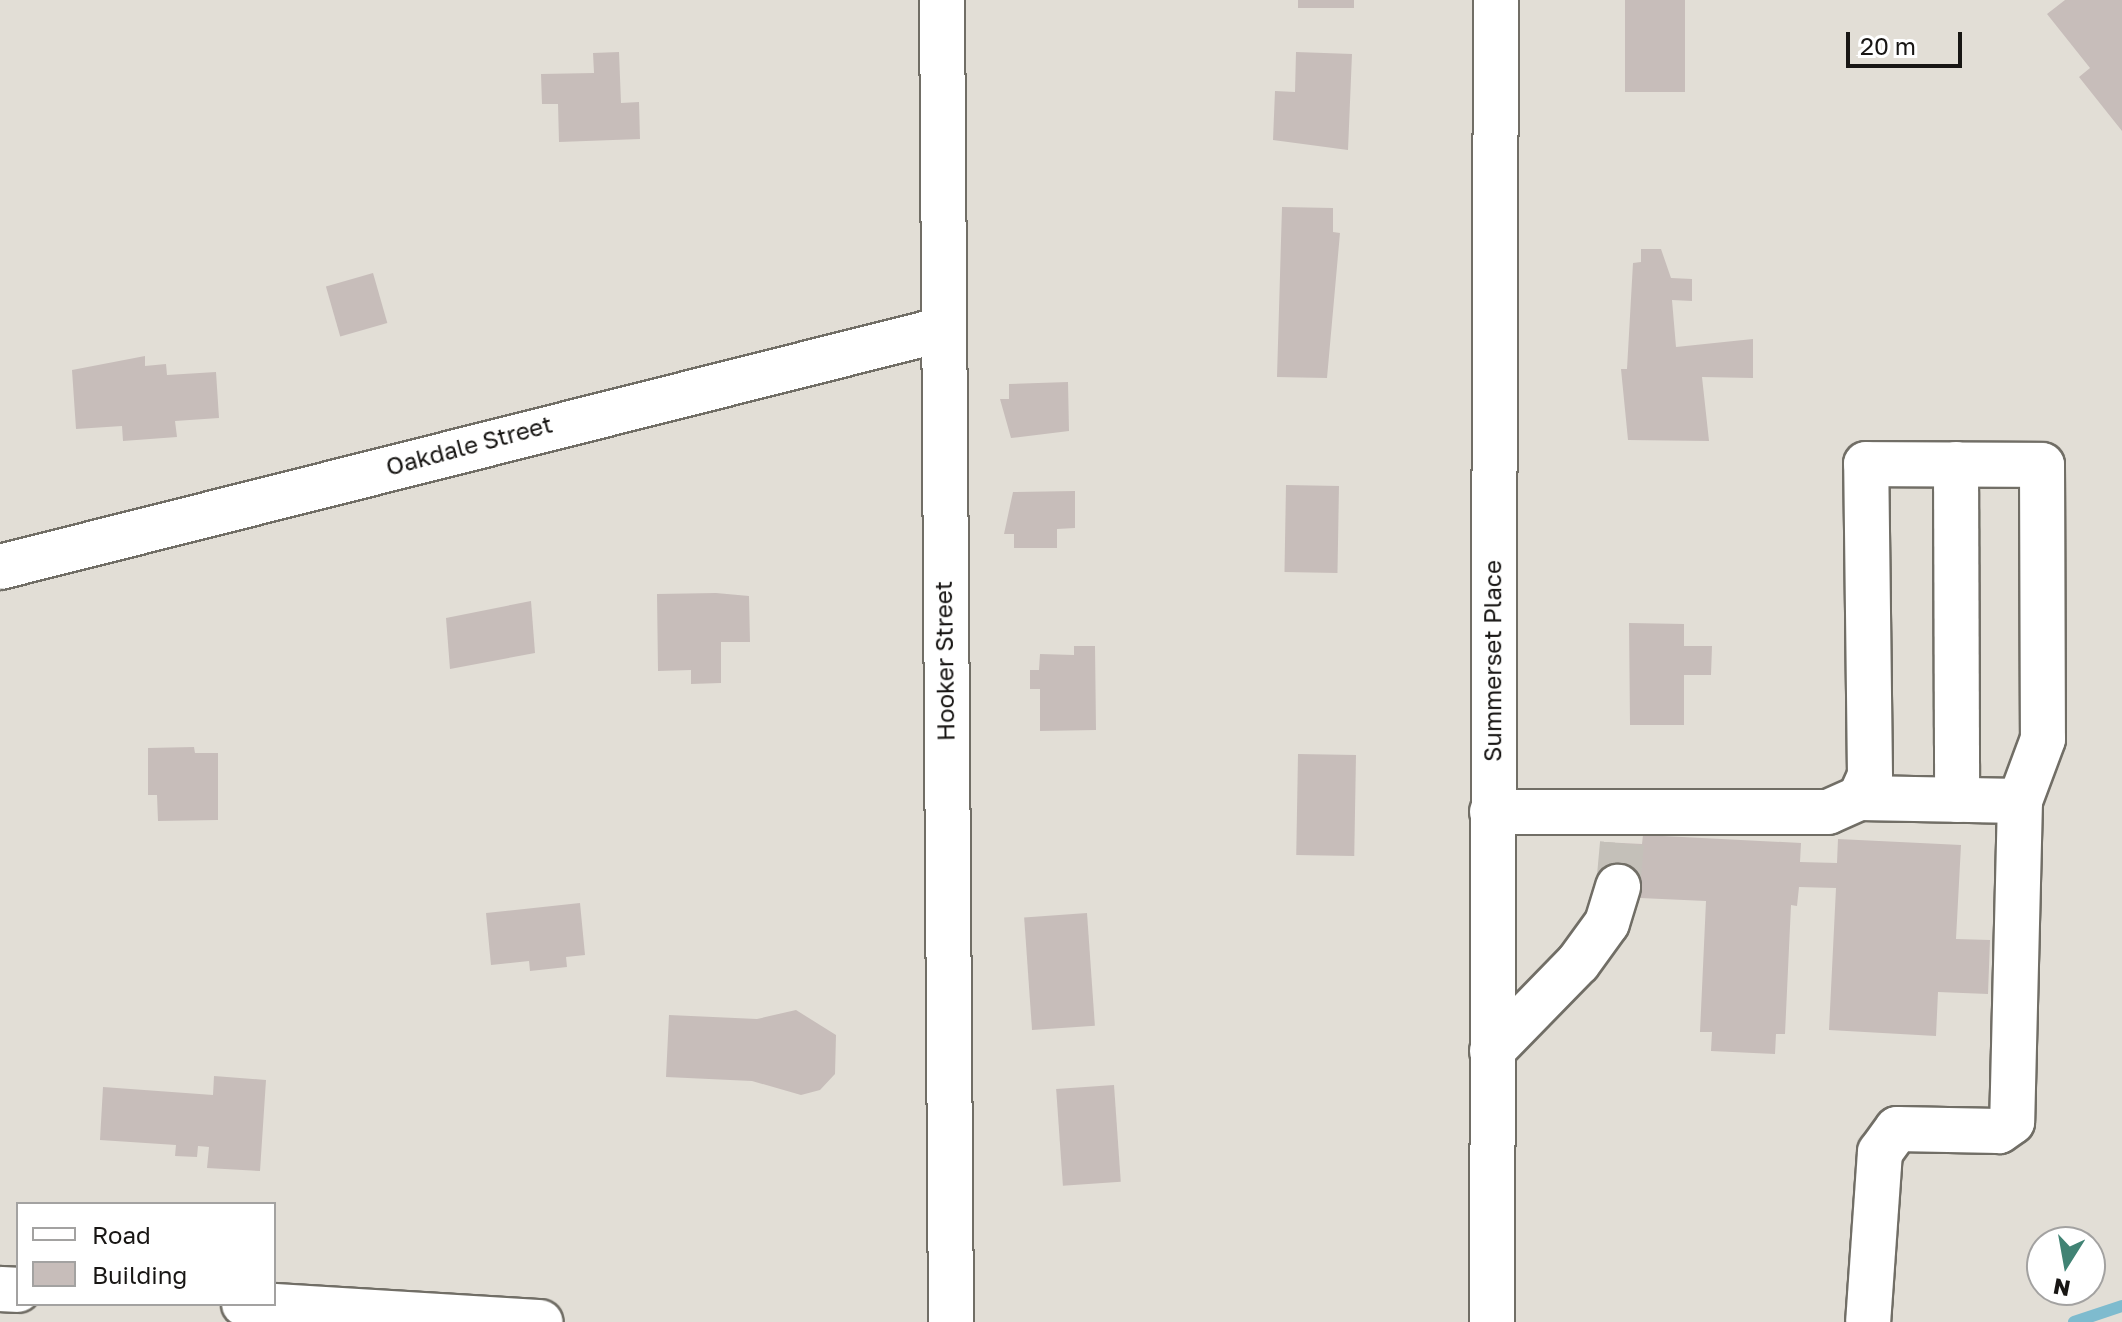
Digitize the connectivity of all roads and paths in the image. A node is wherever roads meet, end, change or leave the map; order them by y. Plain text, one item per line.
1 (942, 0) edge
2 (1496, 0) edge
3 (940, 330) junction
4 (1956, 464) junction
5 (0, 567) edge
6 (1860, 798) junction
7 (1957, 800) junction
8 (2020, 801) junction
9 (1492, 812) junction
10 (1618, 887) tunnel mouth
11 (1492, 1051) junction
12 (276, 1306) edge
13 (540, 1322) edge
14 (951, 1322) edge
15 (1492, 1322) edge
16 (1868, 1322) edge

1 - 3 street, Hooker Street
2 - 9 street, Summerset Place
3 - 5 street, Oakdale Street
3 - 14 street, Hooker Street
4 - 6 street
4 - 7 street
4 - 8 street
6 - 7 street
6 - 9 street
7 - 8 street
8 - 16 street
9 - 11 street, Summerset Place
10 - 11 street
11 - 15 street, Summerset Place
12 - 13 street

